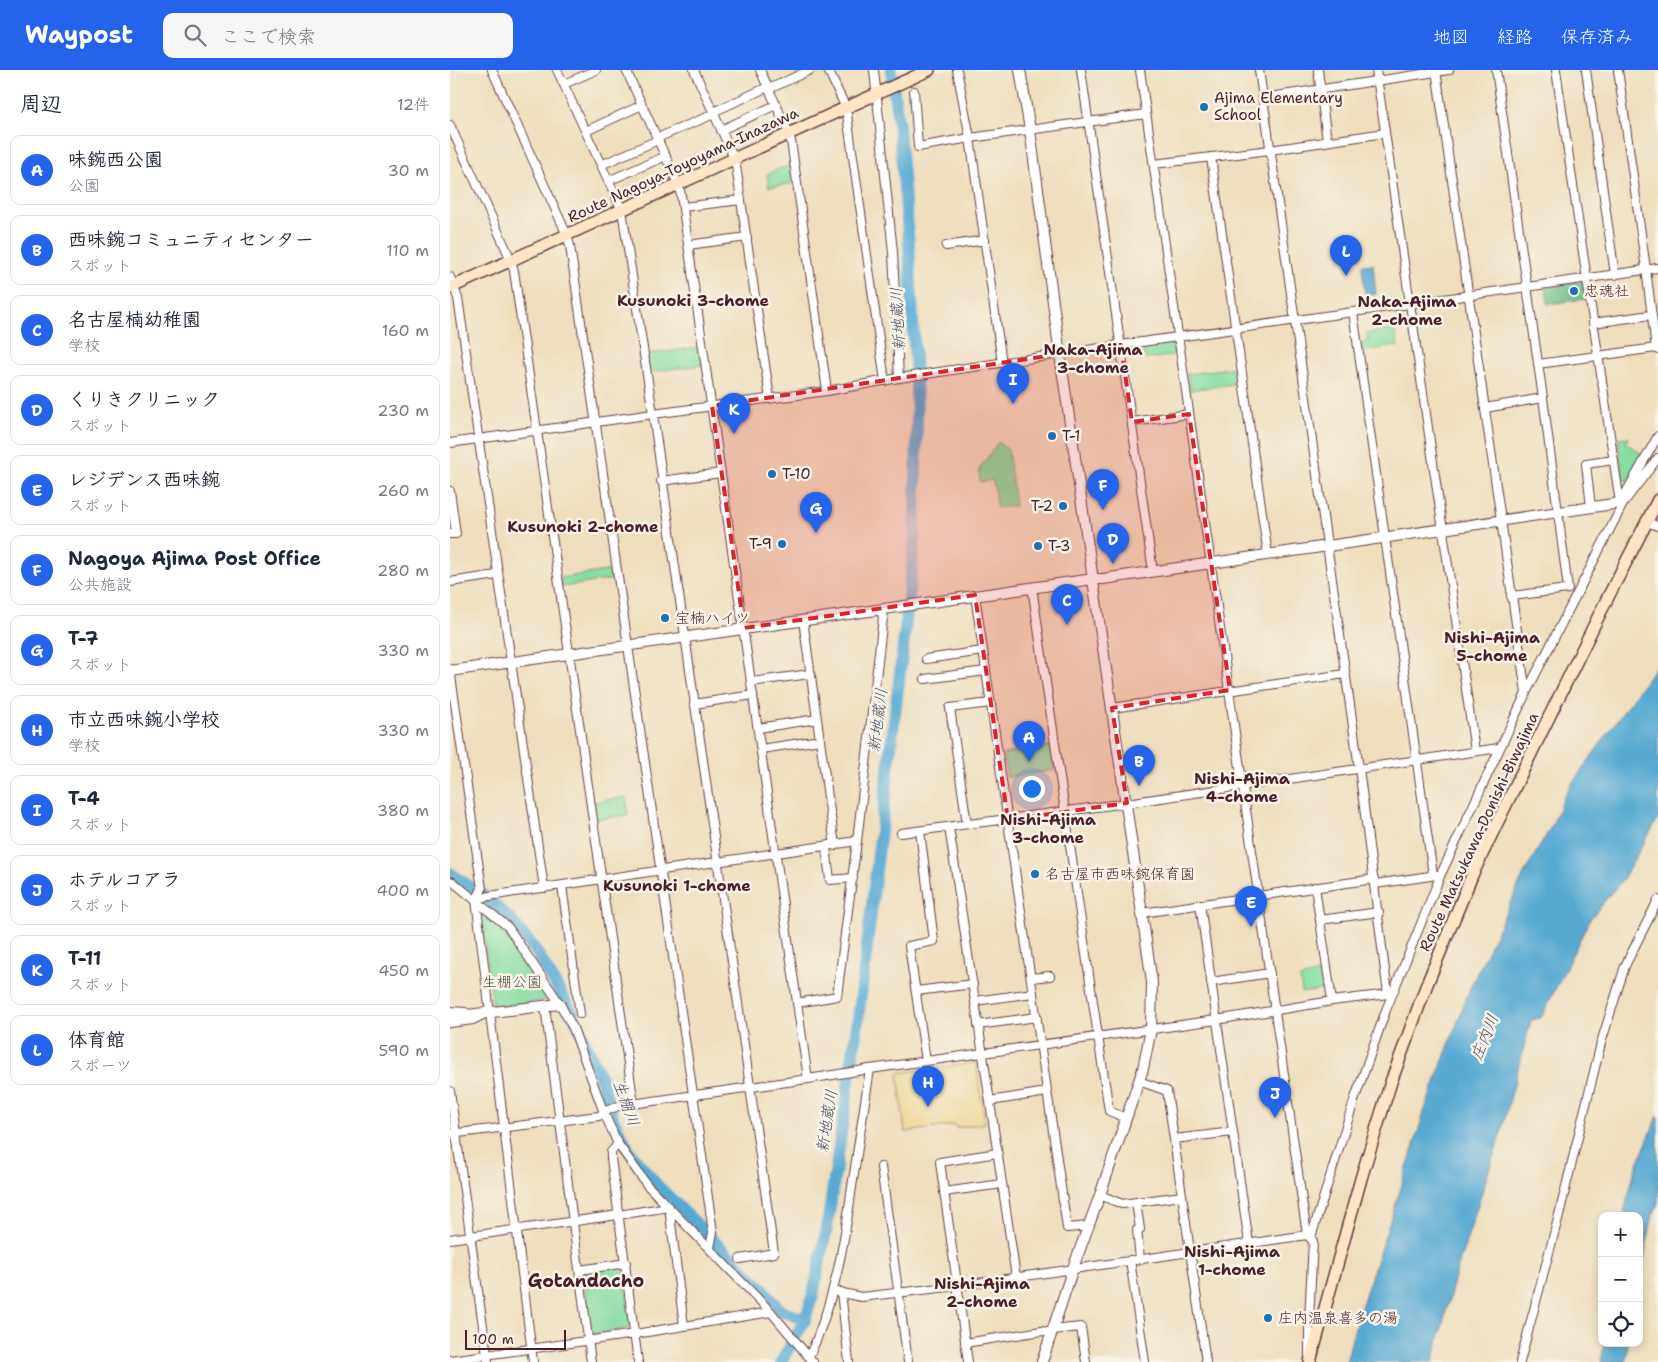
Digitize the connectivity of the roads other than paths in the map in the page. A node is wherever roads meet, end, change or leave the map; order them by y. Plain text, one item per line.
1 (492, 70) edge
2 (557, 70) edge
3 (596, 70) edge
4 (626, 70) edge
5 (694, 70) edge
6 (760, 70) edge
7 (810, 70) edge
8 (828, 70) edge
9 (874, 70) edge
10 (929, 70) edge
11 (957, 70) edge
12 (1020, 70) edge
13 (1081, 70) edge
14 (1140, 70) edge
15 (1258, 70) edge
16 (1318, 70) edge
17 (1376, 70) edge
18 (1449, 70) edge
19 (1496, 70) edge
20 (1556, 70) edge
21 (1586, 70) edge
22 (1618, 70) edge
23 (1437, 71) edge
24 (1378, 81) junction
25 (564, 84) junction
26 (768, 88) junction
27 (1320, 89) junction
28 (914, 90) dead end
29 (877, 94) junction
30 (1263, 98) junction
31 (776, 105) junction
32 (642, 106) junction
33 (846, 108) junction
34 (714, 113) junction
35 (1146, 114) junction
36 (1088, 122) junction
37 (450, 125) edge
38 (721, 130) junction
39 (1030, 130) junction
40 (586, 131) junction
41 (1385, 133) junction
42 (789, 134) junction
43 (970, 138) junction
44 (658, 139) junction
45 (1327, 141) junction
46 (1270, 150) junction
47 (666, 156) junction
48 (1212, 157) junction
49 (734, 158) junction
50 (1154, 164) junction
51 (601, 165) junction
52 (608, 182) junction
53 (678, 184) junction
54 (742, 200) junction
55 (683, 207) junction
56 (622, 210) junction
57 (747, 237) junction
58 (569, 240) junction
59 (985, 240) junction
60 (688, 245) junction
61 (946, 246) dead end
62 (512, 266) junction
63 (1658, 268) edge
64 (1646, 270) junction
65 (1615, 275) junction
66 (1586, 278) junction
67 (451, 284) edge
68 (1527, 287) junction
69 (1468, 295) junction
70 (1410, 304) junction
71 (1353, 312) junction
72 (1651, 315) junction
73 (1295, 320) junction
74 (1593, 323) junction
75 (1236, 328) junction
76 (1178, 336) junction
77 (1121, 345) junction
78 (1657, 349) edge
79 (1063, 354) junction
80 (1598, 356) junction
81 (1002, 363) junction
82 (1538, 364) junction
83 (899, 378) junction
84 (886, 381) junction
85 (827, 391) junction
86 (1543, 398) junction
87 (770, 399) junction
88 (712, 406) junction
89 (1484, 408) junction
90 (652, 414) junction
91 (1188, 414) junction
92 (596, 422) junction
93 (1132, 422) junction
94 (536, 430) junction
95 (1658, 436) edge
96 (477, 439) junction
97 (450, 443) edge
98 (1658, 458) edge
99 (1614, 460) junction
100 (721, 473) junction
101 (661, 482) junction
102 (450, 491) edge
103 (1658, 500) edge
104 (1622, 502) junction
105 (1591, 507) junction
106 (1558, 512) junction
107 (1500, 520) junction
108 (1646, 522) junction
109 (1658, 526) edge
110 (1443, 529) junction
111 (450, 534) edge
112 (1385, 538) junction
113 (1326, 546) junction
114 (1268, 555) junction
115 (1211, 563) junction
116 (1153, 572) junction
117 (497, 575) junction
118 (1093, 578) junction
119 (450, 582) edge
120 (1032, 587) junction
121 (975, 595) junction
122 (1511, 596) junction
123 (886, 608) junction
124 (803, 620) junction
125 (744, 628) junction
126 (684, 638) junction
127 (627, 645) junction
128 (983, 651) junction
129 (568, 653) junction
130 (926, 659) dead end
131 (510, 662) junction
132 (450, 670) edge
133 (986, 671) junction
134 (810, 674) junction
135 (1345, 674) junction
136 (925, 679) dead end
137 (751, 682) junction
138 (1230, 690) junction
139 (1526, 693) junction
140 (753, 695) junction
141 (990, 703) junction
142 (694, 704) junction
143 (1112, 708) junction
144 (817, 719) junction
145 (758, 728) junction
146 (820, 740) junction
147 (1499, 748) junction
148 (761, 749) junction
149 (1475, 751) junction
150 (1417, 760) junction
151 (1359, 768) junction
152 (1243, 786) junction
153 (1127, 803) junction
154 (1066, 811) junction
155 (1008, 820) junction
156 (967, 824) junction
157 (949, 826) junction
158 (920, 831) junction
159 (901, 833) dead end
160 (858, 841) junction
161 (835, 846) junction
162 (826, 847) junction
163 (775, 854) junction
164 (717, 862) junction
165 (660, 871) junction
166 (1437, 875) junction
167 (853, 878) junction
168 (601, 880) junction
169 (1374, 881) junction
170 (450, 882) edge
171 (562, 886) junction
172 (1315, 887) junction
173 (544, 888) junction
174 (1259, 895) junction
175 (478, 899) junction
176 (1658, 900) edge
177 (1200, 904) junction
178 (1142, 912) junction
179 (1379, 912) junction
180 (1320, 920) junction
181 (1270, 973) junction
182 (1050, 976) dead end
183 (1031, 978) junction
184 (1212, 982) junction
185 (973, 984) junction
186 (916, 991) junction
187 (1033, 993) junction
188 (1390, 994) junction
189 (975, 1001) junction
190 (1332, 1001) junction
191 (797, 1003) junction
192 (560, 1004) junction
193 (545, 1006) junction
194 (1275, 1010) junction
195 (450, 1011) edge
196 (487, 1013) junction
197 (580, 1014) dead end
198 (470, 1015) junction
199 (1037, 1016) junction
200 (450, 1017) edge
201 (1216, 1020) junction
202 (450, 1023) edge
203 (978, 1024) junction
204 (1151, 1029) junction
205 (1099, 1037) junction
206 (1040, 1045) junction
207 (983, 1053) junction
208 (926, 1061) junction
209 (870, 1069) junction
210 (808, 1080) junction
211 (1139, 1081) junction
212 (749, 1087) junction
213 (450, 1091) edge
214 (1047, 1092) junction
215 (693, 1096) junction
216 (990, 1101) junction
217 (634, 1104) junction
218 (605, 1112) junction
219 (1126, 1118) junction
220 (560, 1122) junction
221 (504, 1128) junction
222 (1233, 1132) junction
223 (453, 1134) edge
224 (1174, 1139) junction
225 (618, 1144) junction
226 (997, 1153) junction
227 (882, 1167) dead end
228 (1002, 1184) junction
229 (944, 1192) junction
230 (1100, 1195) junction
231 (1182, 1196) junction
232 (1136, 1202) junction
233 (669, 1207) junction
234 (618, 1215) junction
235 (574, 1221) junction
236 (1089, 1226) junction
237 (517, 1229) junction
238 (470, 1236) junction
239 (1309, 1236) junction
240 (450, 1238) edge
241 (1249, 1243) junction
242 (710, 1246) junction
243 (1190, 1252) junction
244 (740, 1259) dead end
245 (1140, 1259) junction
246 (1130, 1260) junction
247 (626, 1263) junction
248 (1073, 1268) junction
249 (580, 1270) junction
250 (1016, 1277) junction
251 (957, 1286) junction
252 (838, 1291) junction
253 (898, 1293) junction
254 (771, 1312) junction
255 (684, 1326) junction
256 (1051, 1332) junction
257 (635, 1334) junction
258 (589, 1341) junction
259 (965, 1343) junction
260 (531, 1348) junction
261 (487, 1358) edge
262 (450, 1360) edge
263 (811, 1360) edge
264 (533, 1362) edge
265 (591, 1362) edge
266 (638, 1362) edge
267 (849, 1362) edge
268 (908, 1362) edge
269 (968, 1362) edge
270 (1042, 1362) edge
271 (1086, 1362) edge
272 (1145, 1362) edge
273 (1206, 1362) edge
274 (1309, 1362) edge
275 (1520, 1362) edge

1 - 58 street
2 - 25 street
3 - 25 street
4 - 32 street
5 - 34 street
6 - 26 street
7 - 26 street
8 - 33 street
9 - 29 street
10 - 29 main road, Route Nagoya-Toyoyama-Inazawa
11 - 43 street
12 - 39 street
13 - 36 street
14 - 35 street
15 - 30 street
16 - 27 street
17 - 24 street
18 - 23 street
19 - 68 street
20 - 66 street
21 - 65 street
22 - 64 street
23 - 24 street
23 - 69 street
24 - 27 street
24 - 41 street
25 - 40 street
26 - 31 street
26 - 34 street
27 - 30 street
27 - 45 street
28 - 43 street
29 - 33 main road, Route Nagoya-Toyoyama-Inazawa
29 - 83 street
30 - 46 street
31 - 38 street
31 - 42 street
32 - 40 street
32 - 44 street
33 - 42 main road, Route Nagoya-Toyoyama-Inazawa
33 - 84 street
34 - 38 street
34 - 44 street
35 - 36 street
35 - 50 street
36 - 39 street
36 - 77 street
37 - 62 street
38 - 49 street
39 - 43 street
39 - 79 street
40 - 51 street
41 - 45 street
41 - 70 street
42 - 49 main road, Route Nagoya-Toyoyama-Inazawa
42 - 85 street
43 - 59 street
44 - 47 street
44 - 51 street
45 - 46 street
46 - 48 street
46 - 73 street
47 - 52 street
47 - 53 street
48 - 50 street
48 - 75 street
49 - 53 main road, Route Nagoya-Toyoyama-Inazawa
49 - 54 street
50 - 76 street
51 - 52 street
52 - 56 street
53 - 55 street
53 - 56 main road, Route Nagoya-Toyoyama-Inazawa
54 - 55 street
54 - 57 street
55 - 60 street
56 - 58 main road, Route Nagoya-Toyoyama-Inazawa
56 - 90 street
57 - 60 street
57 - 87 street
58 - 62 main road, Route Nagoya-Toyoyama-Inazawa
58 - 92 street
59 - 61 street
59 - 81 street
60 - 88 street
62 - 67 main road, Route Nagoya-Toyoyama-Inazawa
62 - 94 street
63 - 64 street
64 - 65 street
64 - 72 street
65 - 66 street
66 - 68 street
66 - 74 street
67 - 96 street
68 - 69 street
68 - 82 street
69 - 70 street
69 - 89 street
70 - 71 street
70 - 110 street
71 - 73 street
71 - 112 street
72 - 74 street
72 - 78 street
73 - 75 street
73 - 113 street
74 - 80 street
75 - 76 street
75 - 114 street
76 - 77 street
76 - 91 street
77 - 79 street
77 - 93 street
78 - 80 street
79 - 81 street
79 - 118 street
80 - 82 street
80 - 99 street
81 - 83 street
82 - 86 street
83 - 84 street
84 - 85 street
85 - 87 street
86 - 89 street
86 - 106 street
87 - 88 street
88 - 90 street
88 - 100 street
89 - 107 street
90 - 92 street
90 - 101 street
91 - 93 street
91 - 115 street
92 - 94 street
92 - 127 street
93 - 116 street
94 - 96 street
94 - 129 street
95 - 104 street
96 - 97 street
96 - 117 street
98 - 104 street
99 - 104 street
99 - 105 street
100 - 101 street
100 - 125 street
101 - 126 street
102 - 111 street
103 - 108 main road, Route Matsukawa-Donishi-Biwajima
104 - 105 street
104 - 139 street
105 - 106 street
106 - 107 street
106 - 122 street
107 - 110 street
107 - 122 street
108 - 109 street
108 - 274 main road, Route Matsukawa-Donishi-Biwajima
110 - 112 street
110 - 149 street
112 - 113 street
112 - 150 street
113 - 114 street
113 - 135 street
114 - 115 street
115 - 116 street
115 - 138 street
116 - 118 street
117 - 119 street
117 - 131 street
118 - 120 street
118 - 143 street
120 - 121 street
120 - 154 street
121 - 123 street
121 - 128 street
122 - 139 street
123 - 124 street
123 - 160 street
124 - 125 street
124 - 134 street
125 - 126 street
125 - 137 street
126 - 127 street
126 - 142 street
127 - 129 street
127 - 165 street
128 - 130 street
128 - 133 street
129 - 131 street
129 - 168 street
131 - 132 street
131 - 173 street
132 - 175 street
133 - 136 street
133 - 141 street
134 - 137 street
134 - 144 street
135 - 138 street
135 - 151 street
137 - 140 street
138 - 143 street
138 - 152 street
139 - 147 street
140 - 142 street
140 - 145 street
141 - 155 street
141 - 156 street
142 - 164 street
143 - 153 street
144 - 145 street
144 - 146 street
145 - 148 street
146 - 148 street
146 - 161 street
147 - 149 street
147 - 166 street
148 - 163 street
149 - 150 street
150 - 151 street
150 - 166 street
151 - 152 street
151 - 169 street
152 - 153 street
152 - 174 street
153 - 154 street
153 - 178 street
154 - 155 street
154 - 205 street
155 - 156 street
155 - 183 street
156 - 157 street
157 - 158 street
157 - 185 street
158 - 159 street
158 - 186 street
160 - 161 street
160 - 167 street
161 - 162 street
162 - 163 street
162 - 167 street
163 - 164 street
163 - 191 street
164 - 165 street
164 - 212 street
165 - 168 street
165 - 215 street
166 - 169 street
166 - 188 street
167 - 191 street
168 - 171 street
168 - 217 street
169 - 172 street
169 - 179 street
170 - 175 street
171 - 173 street
171 - 197 street
172 - 174 street
172 - 180 street
173 - 175 street
174 - 177 street
174 - 181 street
175 - 192 street
175 - 196 street
176 - 275 street
177 - 178 street
177 - 184 street
178 - 204 street
179 - 180 street
179 - 188 street
180 - 190 street
181 - 184 street
181 - 194 street
182 - 183 street
183 - 187 street
184 - 201 street
185 - 186 street
185 - 189 street
186 - 208 street
187 - 189 street
187 - 199 street
188 - 190 street
188 - 239 street
189 - 203 street
190 - 194 street
191 - 210 street
192 - 193 street
192 - 218 street
193 - 196 street
193 - 220 street
194 - 201 street
194 - 239 street
195 - 198 street
196 - 198 street
196 - 202 street
196 - 221 street
198 - 200 street
199 - 203 street
199 - 206 street
201 - 204 street
201 - 222 street
203 - 207 street
204 - 205 street
204 - 211 street
205 - 206 street
205 - 219 street
206 - 207 street
206 - 214 street
207 - 208 street
207 - 216 street
208 - 209 street
209 - 210 street
209 - 252 street
210 - 212 street
211 - 219 street
211 - 224 street
212 - 215 street
212 - 244 street
213 - 223 street
214 - 216 street
214 - 236 street
215 - 217 street
215 - 242 street
216 - 226 street
217 - 218 street
218 - 220 street
218 - 225 street
219 - 230 street
220 - 221 street
220 - 235 street
221 - 223 street
221 - 237 street
222 - 224 street
222 - 241 street
223 - 238 street
224 - 231 street
225 - 233 street
225 - 234 street
226 - 228 street
226 - 229 street
227 - 253 street
228 - 229 street
228 - 250 street
229 - 251 street
230 - 232 street
230 - 236 street
231 - 232 street
231 - 243 street
232 - 245 street
233 - 234 street
233 - 242 street
233 - 255 street
234 - 235 street
234 - 247 street
235 - 237 street
235 - 249 street
236 - 248 street
237 - 238 street
237 - 260 street
238 - 240 street
238 - 261 street
239 - 241 street
239 - 274 street
241 - 243 street
242 - 254 street
243 - 245 street
243 - 273 street
245 - 246 street
246 - 248 street
246 - 272 street
247 - 249 street
247 - 257 street
248 - 250 street
248 - 256 street
249 - 258 street
250 - 251 street
251 - 253 street
251 - 259 street
252 - 253 street
252 - 263 street
252 - 267 street
253 - 268 street
254 - 255 street
254 - 263 street
255 - 257 street
256 - 259 street
256 - 270 street
256 - 271 street
257 - 258 street
257 - 266 street
258 - 260 street
258 - 265 street
259 - 269 street
260 - 261 street
260 - 264 street
261 - 262 street

